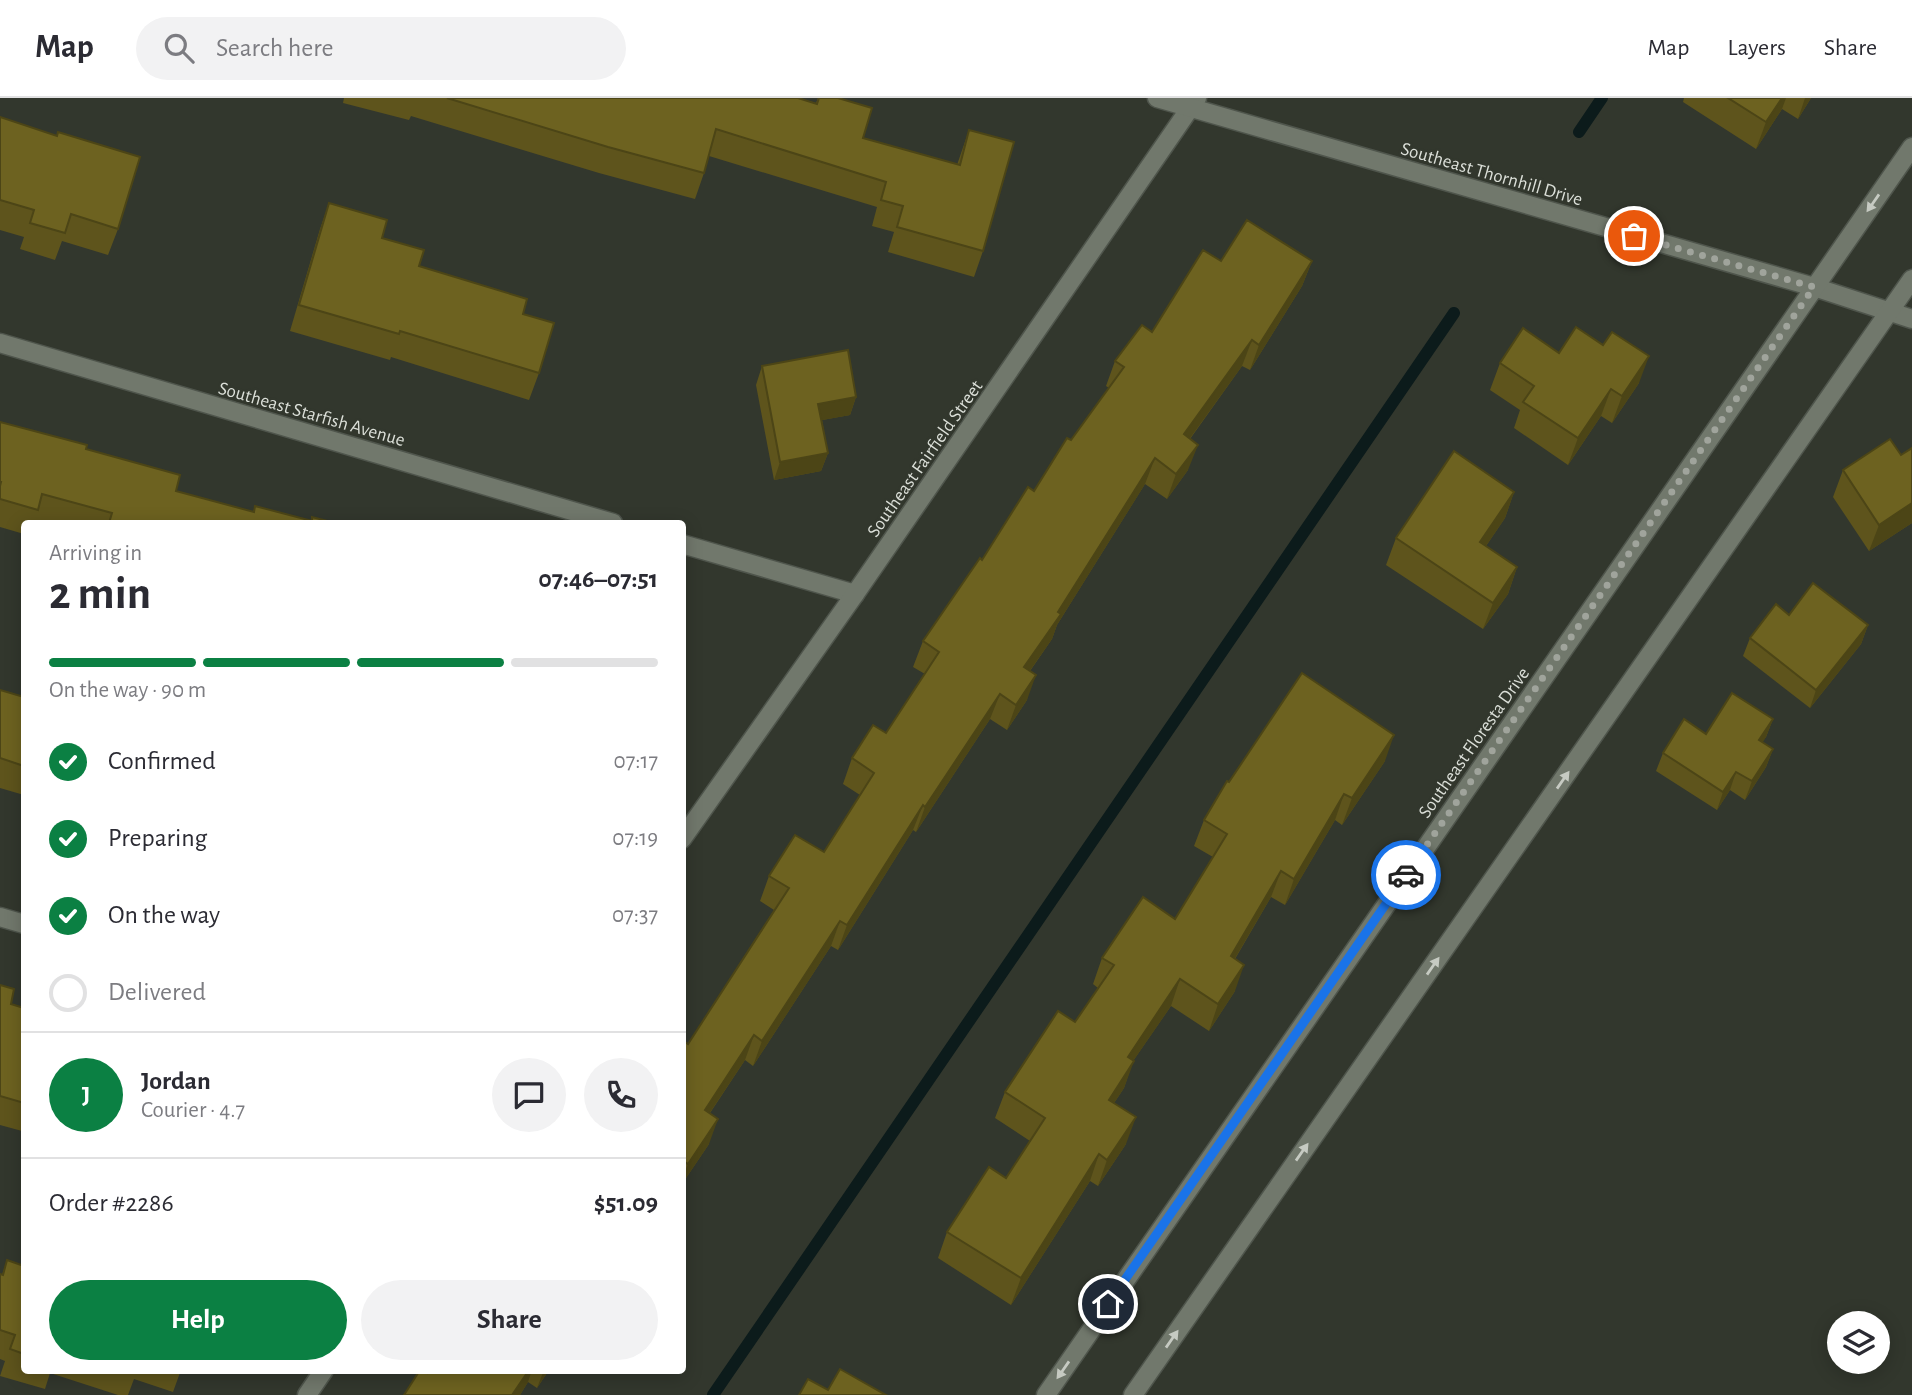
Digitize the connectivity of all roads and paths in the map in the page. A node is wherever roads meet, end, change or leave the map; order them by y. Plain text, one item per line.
1 (1157, 98) edge
2 (1194, 103) edge
3 (1912, 147) edge
4 (1912, 279) edge
5 (1814, 287) junction
6 (1889, 312) junction
7 (1912, 319) edge
8 (0, 343) edge
9 (603, 520) edge
10 (686, 545) edge
11 (855, 594) junction
12 (686, 833) edge
13 (0, 917) edge
14 (21, 923) edge
15 (321, 1374) edge
16 (307, 1395) edge
17 (1046, 1395) edge
18 (1133, 1395) edge

1 - 2 street, Southeast Thornhill Drive
2 - 5 street, Southeast Thornhill Drive
2 - 11 street, Southeast Fairfield Street
3 -> 5 street, Southeast Floresta Drive
4 - 6 street
5 - 6 street, Southeast Thornhill Drive
5 -> 17 street, Southeast Floresta Drive
6 - 7 street
18 -> 6 street
8 - 9 street, Southeast Starfish Avenue
10 - 11 street
11 - 12 street, Southeast Fairfield Street
13 - 14 street
15 - 16 street

